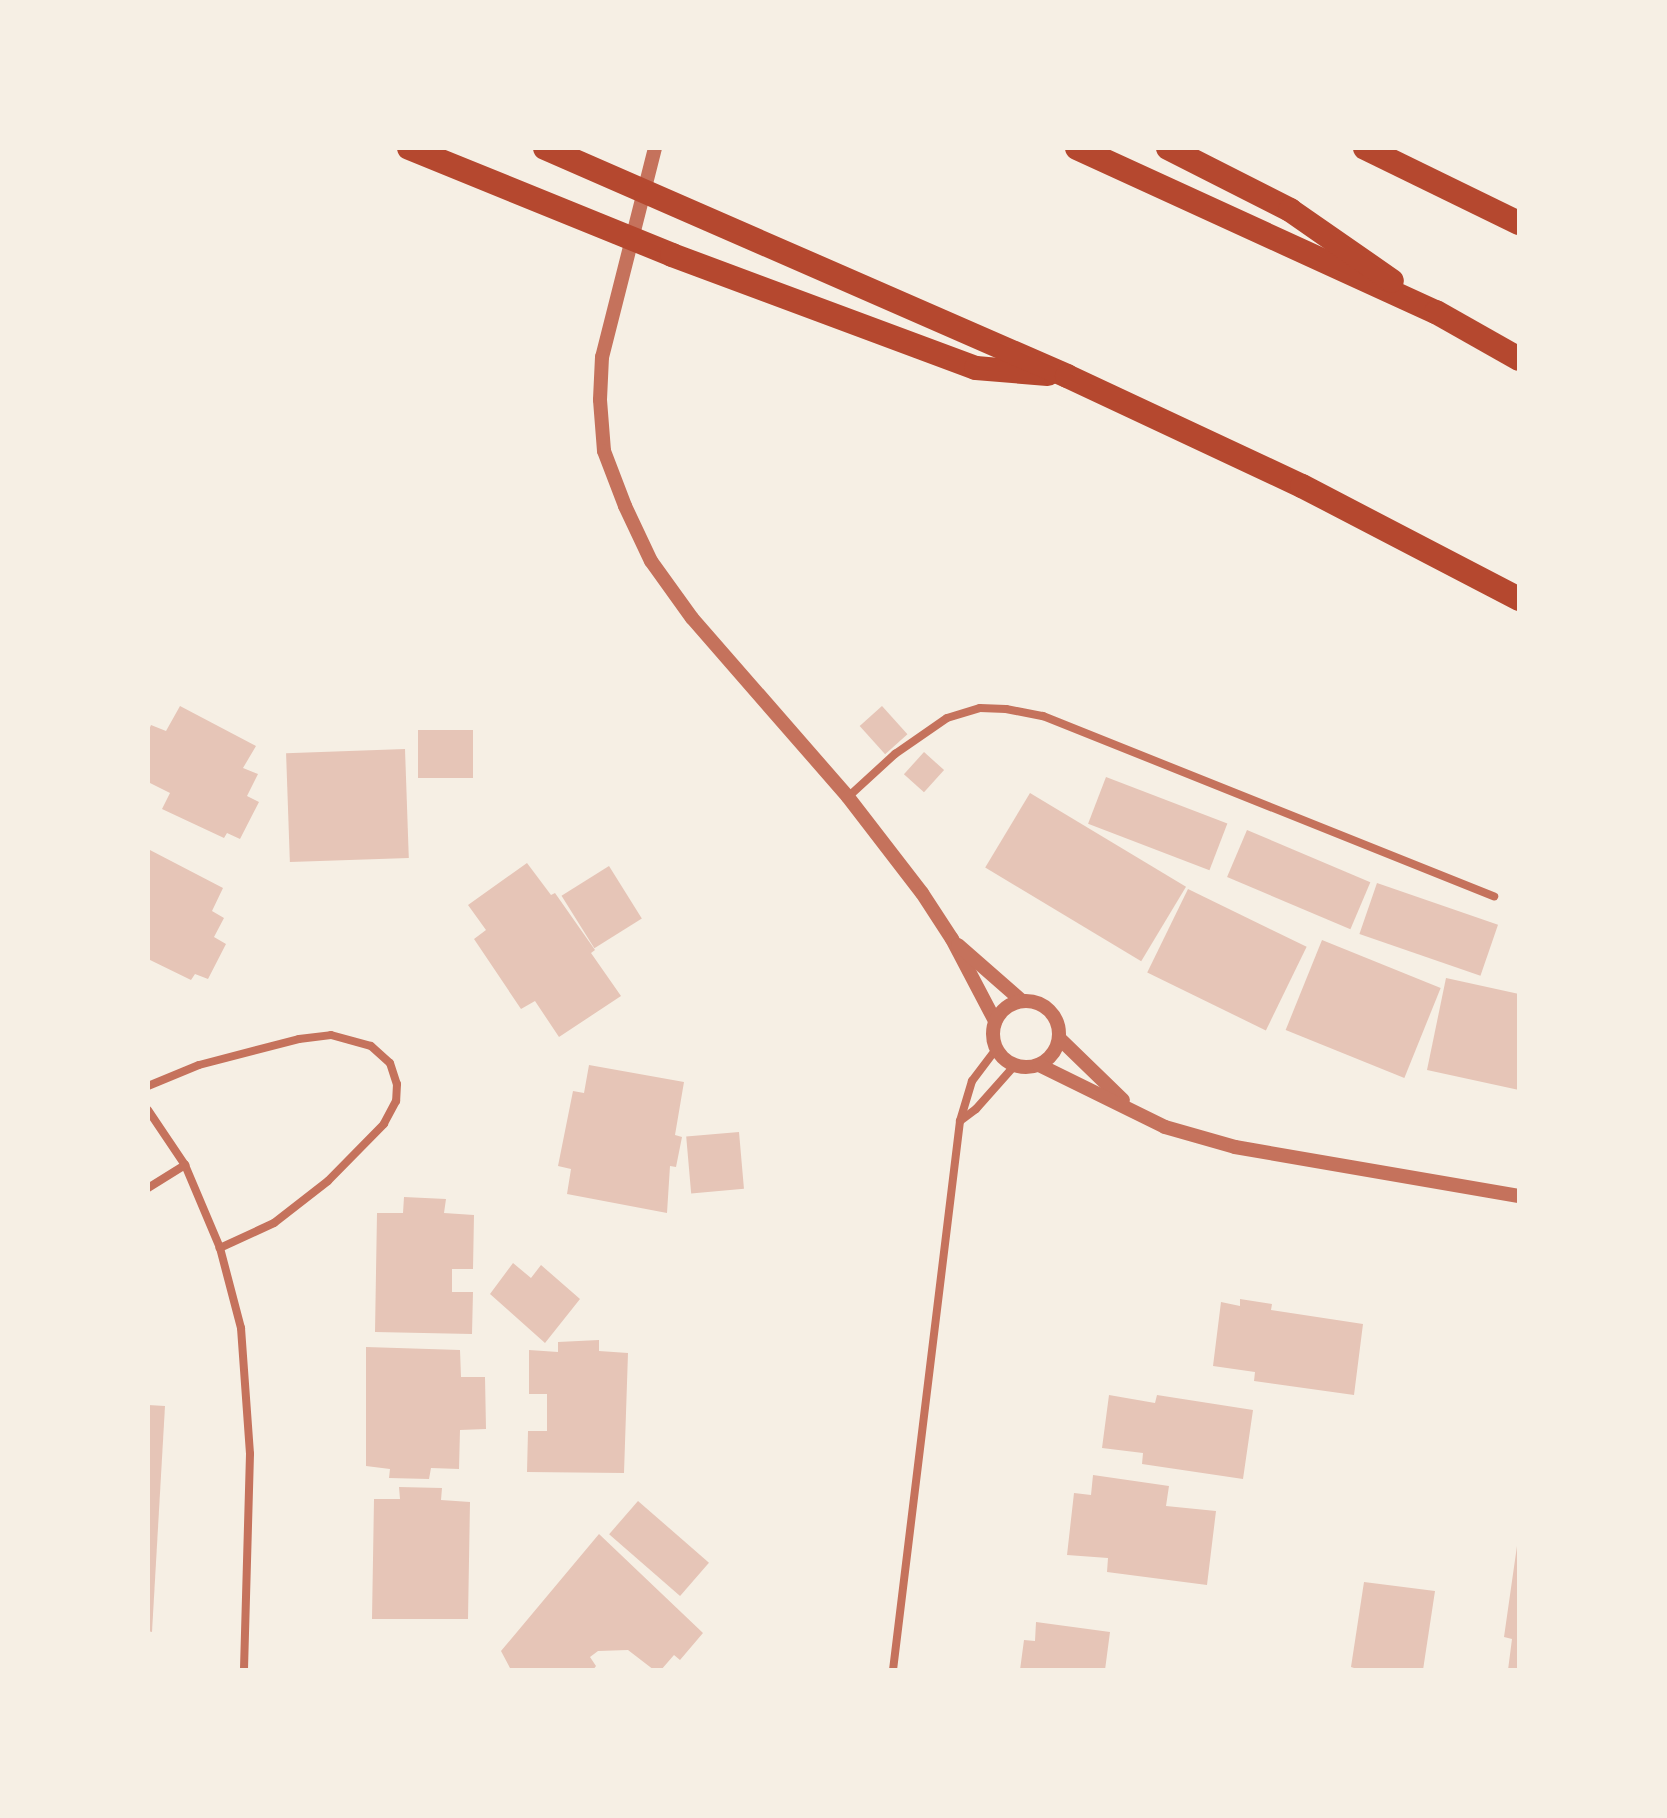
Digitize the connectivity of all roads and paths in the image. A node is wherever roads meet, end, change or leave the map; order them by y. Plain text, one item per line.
1 (409, 148) edge
2 (655, 148) edge
3 (1077, 148) edge
4 (1168, 148) edge
5 (1365, 148) edge
6 (547, 149) edge
7 (1519, 223) edge
8 (1436, 312) junction
9 (1519, 359) edge
10 (1067, 376) junction
11 (1519, 599) edge
12 (848, 797) junction
13 (1494, 896) dead end
14 (952, 939) junction
15 (1022, 1001) junction
16 (995, 1021) junction
17 (1059, 1038) junction
18 (996, 1049) junction
19 (1015, 1065) junction
20 (1039, 1065) junction
21 (148, 1086) edge
22 (1132, 1108) junction
23 (148, 1110) edge
24 (960, 1121) junction
25 (185, 1165) junction
26 (148, 1188) edge
27 (1519, 1196) edge
28 (220, 1248) junction
29 (244, 1670) edge
30 (893, 1670) edge

1 - 10 highway
2 - 12 street
3 - 8 highway
4 - 8 highway
5 - 7 highway
6 - 10 highway
8 - 9 highway
10 - 11 highway
12 - 13 street
12 - 14 street
14 - 15 street
14 - 16 street
15 - 16 street
15 - 17 street
16 - 18 street
17 - 20 street
17 - 22 street
18 - 19 street
18 - 24 street
19 - 20 street
19 - 24 street
20 - 22 street
21 - 28 street
22 - 27 street
23 - 25 street
24 - 30 street
25 - 26 street
25 - 28 street
28 - 29 street

